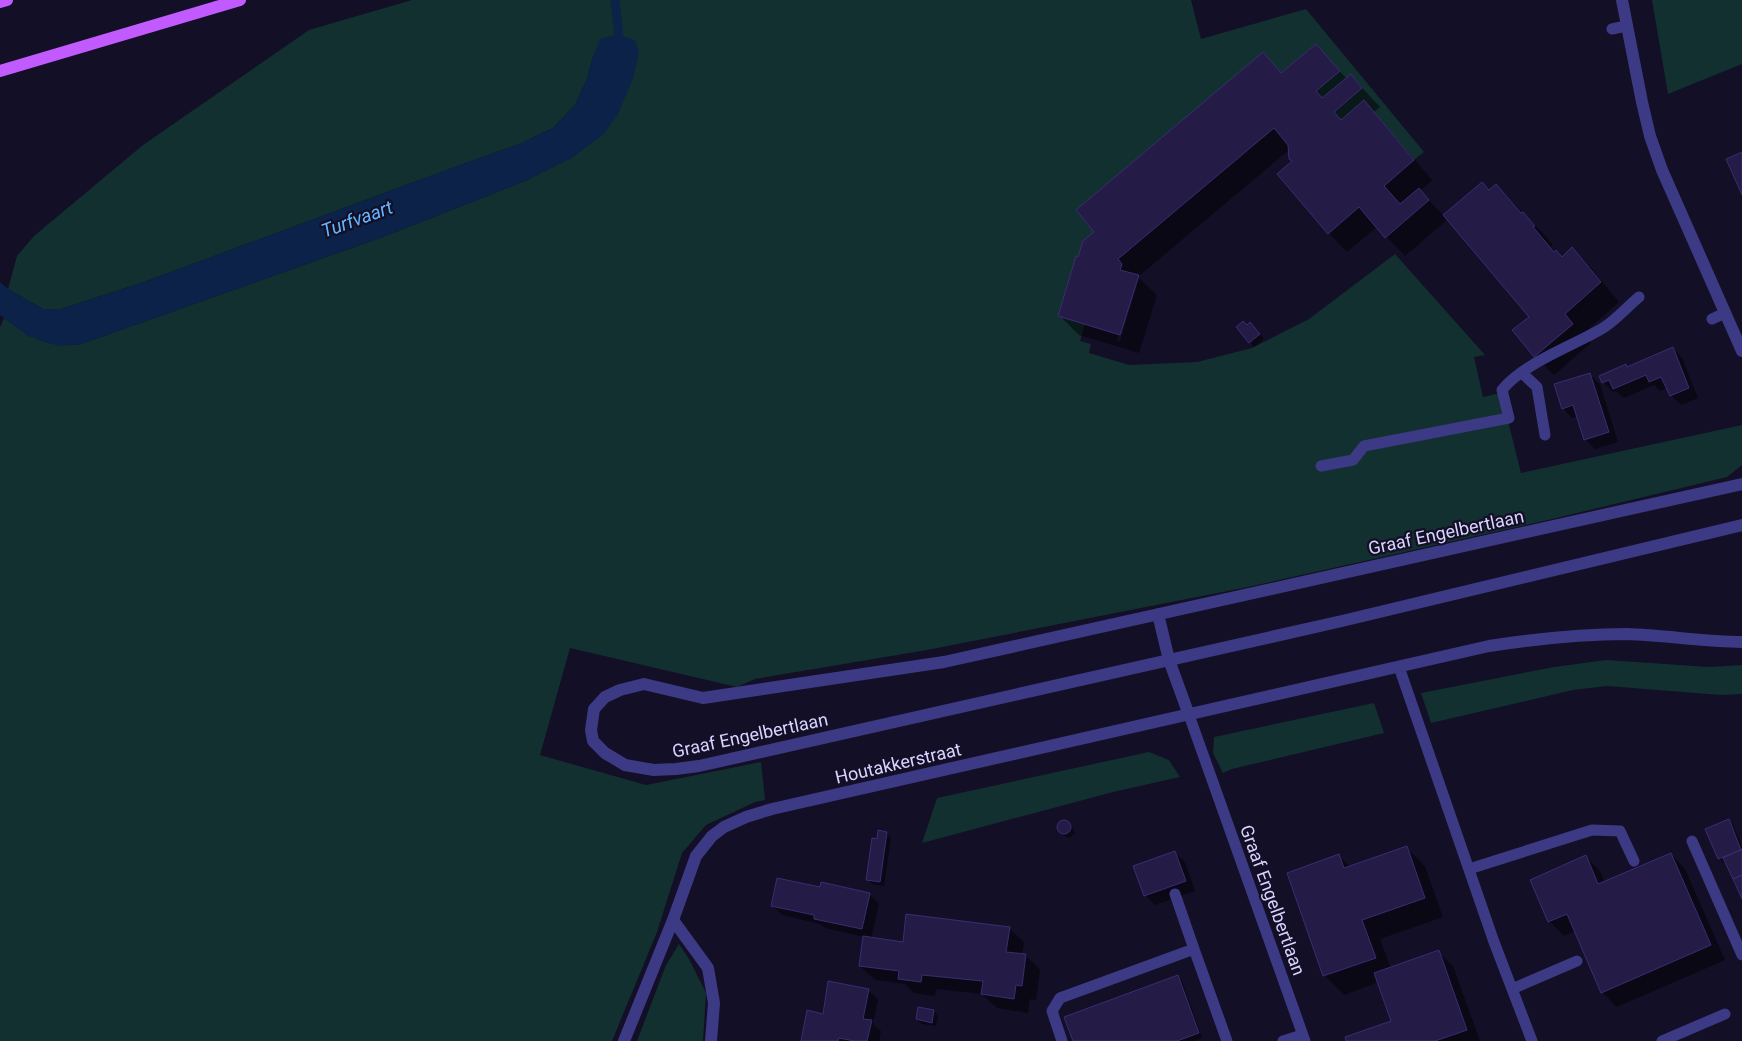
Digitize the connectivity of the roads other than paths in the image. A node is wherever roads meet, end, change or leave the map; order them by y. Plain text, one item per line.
1 (7, 0) edge
2 (240, 0) edge
3 (1622, 0) edge
4 (0, 2) edge
5 (1626, 26) junction
6 (1612, 29) dead end
7 (0, 70) edge
8 (1639, 298) dead end
9 (1726, 313) junction
10 (1712, 319) dead end
11 (1742, 351) edge
12 (1522, 373) junction
13 (1545, 435) dead end
14 (1321, 466) dead end
15 (1742, 484) edge
16 (1742, 525) edge
17 (1158, 614) junction
18 (1742, 642) edge
19 (1169, 660) junction
20 (1398, 667) junction
21 (1189, 715) junction
22 (1692, 840) dead end
23 (1634, 861) dead end
24 (1469, 869) junction
25 (1175, 894) dead end
26 (673, 920) junction
27 (1194, 949) junction
28 (1742, 955) edge
29 (1577, 961) dead end
30 (1512, 989) junction
31 (1725, 1014) dead end
32 (1304, 1038) edge
33 (624, 1041) edge
34 (711, 1041) edge
35 (1062, 1041) edge
36 (1228, 1041) edge
37 (1283, 1041) edge
38 (1532, 1041) edge
39 (1662, 1041) edge

1 - 4 main road
2 - 7 main road
3 - 5 street
5 - 6 lane
5 - 9 street
8 - 12 lane
9 - 10 lane
9 - 11 street
12 - 13 lane
12 - 14 lane
15 - 17 street, Graaf Engelbertlaan
16 - 19 street, Graaf Engelbertlaan
17 - 19 street, Graaf Engelbertlaan
17 - 19 street, Graaf Engelbertlaan
18 - 20 street
19 - 21 street, Graaf Engelbertlaan
20 - 21 street
20 - 24 lane
21 - 26 street, Houtakkerstraat
21 - 32 lane, Graaf Engelbertlaan
22 - 28 lane
23 - 24 lane
24 - 30 lane
25 - 27 lane
26 - 33 street, Houtakkerstraat
26 - 34 street
27 - 35 lane
27 - 36 lane
29 - 30 lane
30 - 38 lane
31 - 39 lane
32 - 37 lane

